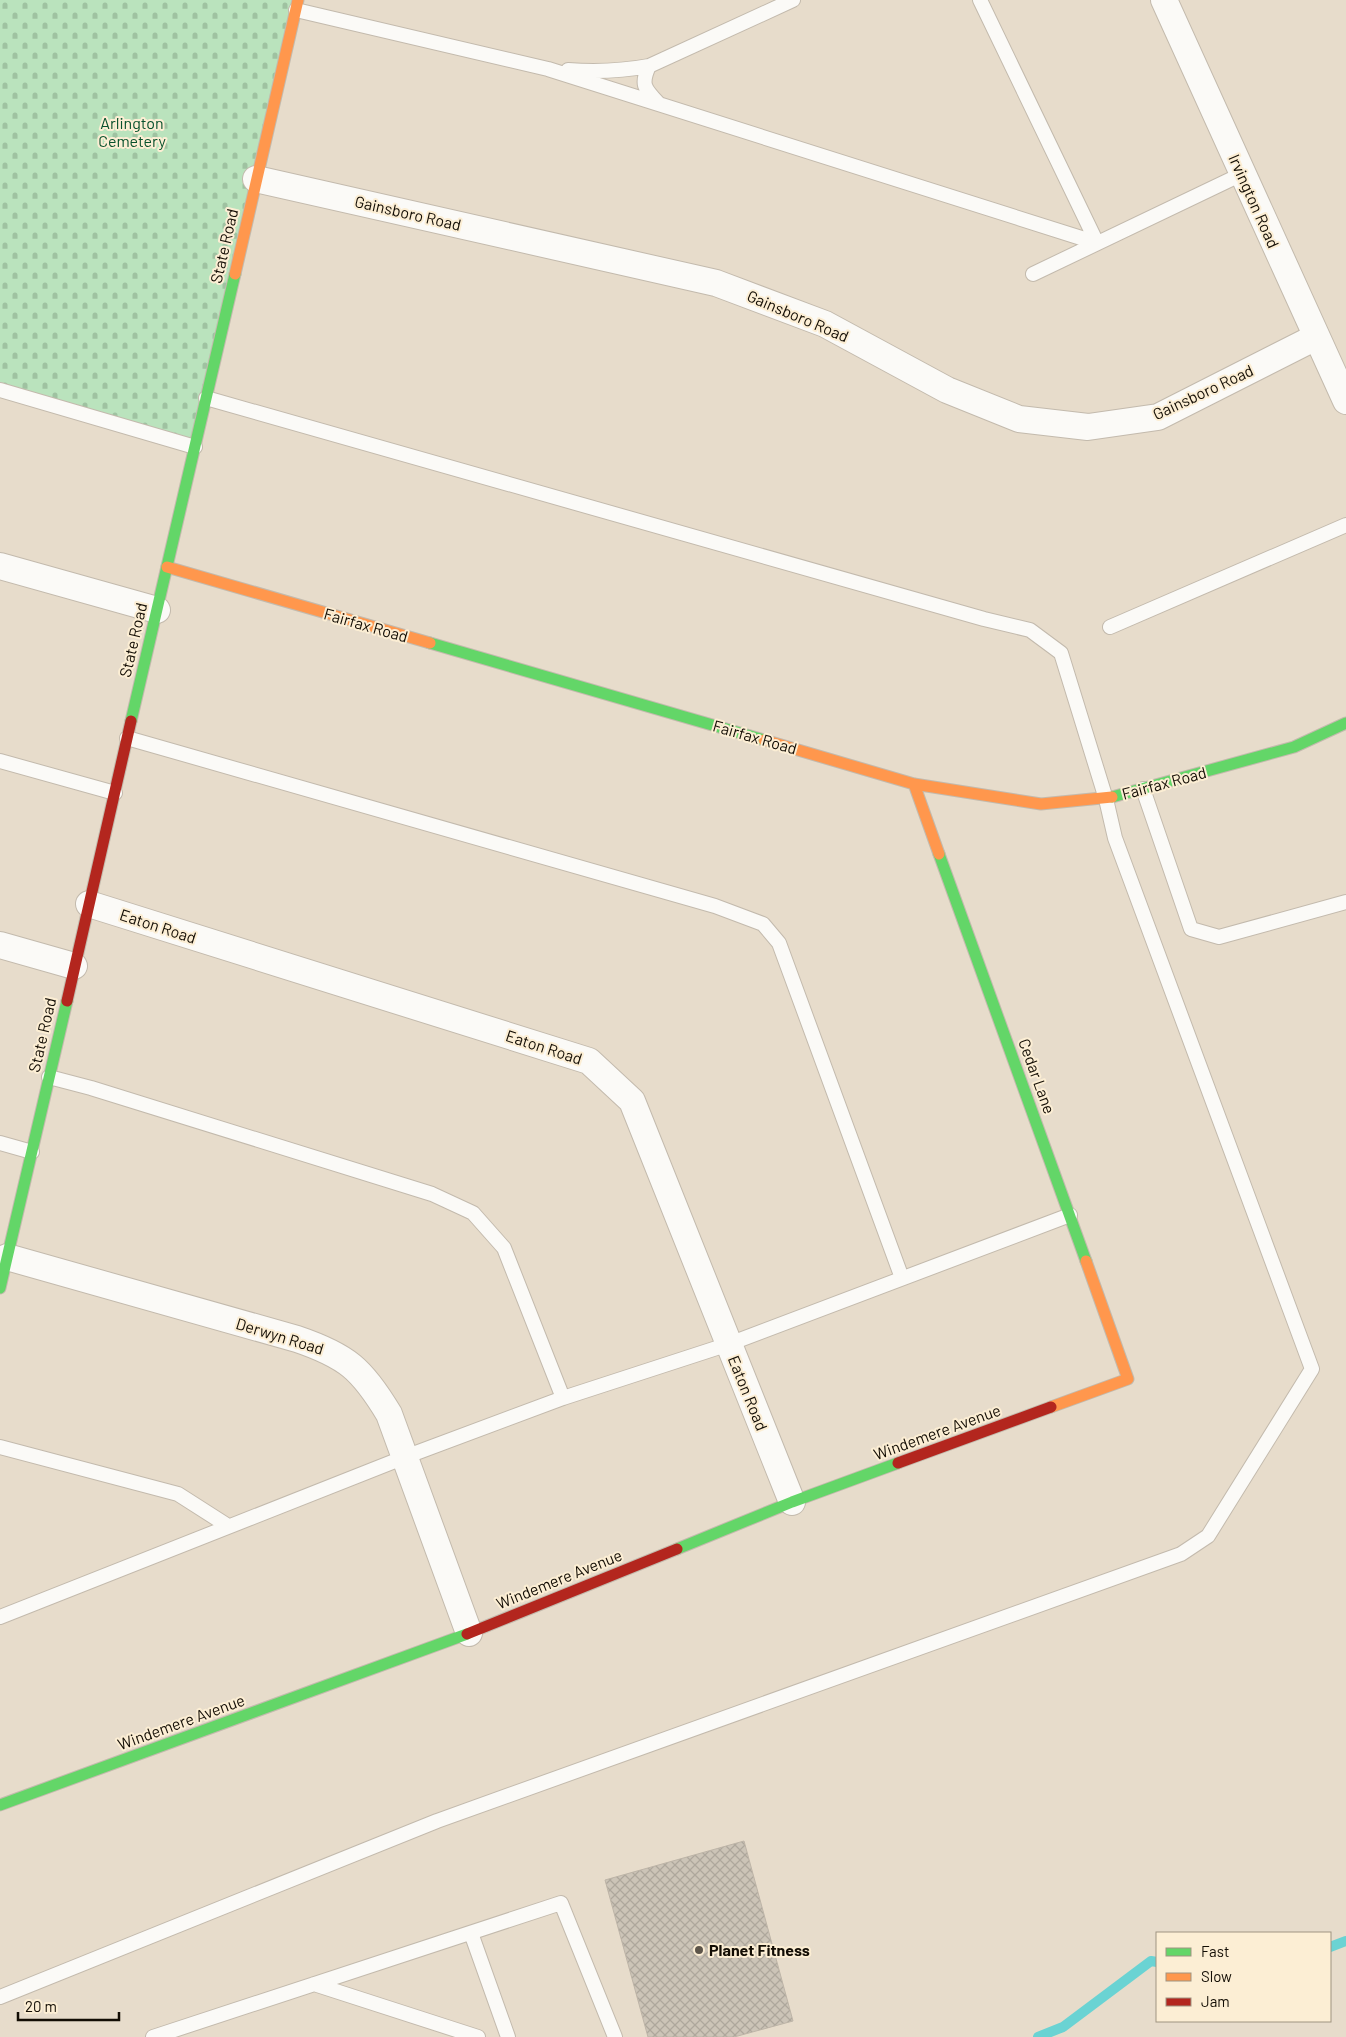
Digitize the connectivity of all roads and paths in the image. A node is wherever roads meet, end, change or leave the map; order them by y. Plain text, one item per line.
1 (793, 0) edge
2 (980, 0) edge
3 (1164, 0) edge
4 (297, 5) edge
5 (649, 66) junction
6 (548, 69) junction
7 (659, 104) junction
8 (1242, 174) junction
9 (256, 179) junction
10 (1097, 243) junction
11 (1034, 274) dead end
12 (1316, 337) junction
13 (0, 390) edge
14 (206, 398) junction
15 (1346, 401) edge
16 (194, 447) junction
17 (1346, 524) edge
18 (0, 566) edge
19 (167, 567) junction
20 (157, 610) junction
21 (1110, 627) dead end
22 (1346, 723) edge
23 (128, 738) junction
24 (0, 760) edge
25 (914, 784) junction
26 (1143, 789) junction
27 (115, 793) junction
28 (1106, 799) junction
29 (1346, 902) edge
30 (89, 904) junction
31 (0, 945) edge
32 (74, 966) junction
33 (49, 1077) junction
34 (0, 1143) edge
35 (32, 1152) junction
36 (1070, 1215) junction
37 (4, 1256) edge
38 (902, 1278) junction
39 (0, 1288) edge
40 (729, 1344) junction
41 (1128, 1379) joint
42 (563, 1398) junction
43 (0, 1447) edge
44 (405, 1457) junction
45 (792, 1502) junction
46 (228, 1526) junction
47 (0, 1617) edge
48 (470, 1634) junction
49 (0, 1805) edge
50 (471, 1933) junction
51 (314, 1984) junction
52 (0, 1997) edge
53 (153, 2037) edge
54 (478, 2037) edge
55 (508, 2037) edge
56 (615, 2037) edge

1 - 5 lane
2 - 10 lane
3 - 8 street, Irvington Road
4 - 6 lane
4 - 9 street, State Road
5 - 6 lane
5 - 7 lane
6 - 7 lane
7 - 10 lane
8 - 10 lane
8 - 12 street, Irvington Road
9 - 12 street, Gainsboro Road
9 - 14 street, State Road
10 - 11 lane
12 - 15 street, Irvington Road
13 - 16 lane
14 - 16 street, State Road
14 - 28 lane
16 - 19 street, State Road
17 - 21 lane
18 - 20 street
19 - 20 street, State Road
19 - 25 street, Fairfax Road
20 - 23 street, State Road
22 - 26 street, Fairfax Road
23 - 27 street, State Road
23 - 38 lane
24 - 27 lane
25 - 28 street, Fairfax Road
25 - 36 street, Cedar Lane
26 - 28 street, Fairfax Road
26 - 29 lane
27 - 30 street, State Road
28 - 52 lane
30 - 32 street, State Road
30 - 40 street, Eaton Road
31 - 32 street
32 - 33 street, State Road
33 - 35 street, State Road
33 - 42 lane
34 - 35 lane
35 - 37 street, State Road
36 - 38 lane
36 - 41 street, Cedar Lane
37 - 39 street, State Road
37 - 44 street, Derwyn Road
38 - 40 lane
40 - 42 lane
40 - 45 street, Eaton Road
41 - 45 street, Windemere Avenue
42 - 44 lane
43 - 46 lane
44 - 46 lane
44 - 48 street, Derwyn Road
45 - 48 street, Windemere Avenue
46 - 47 lane
48 - 49 street, Windemere Avenue
50 - 51 lane
50 - 55 lane
50 - 56 lane
51 - 53 lane
51 - 54 lane

